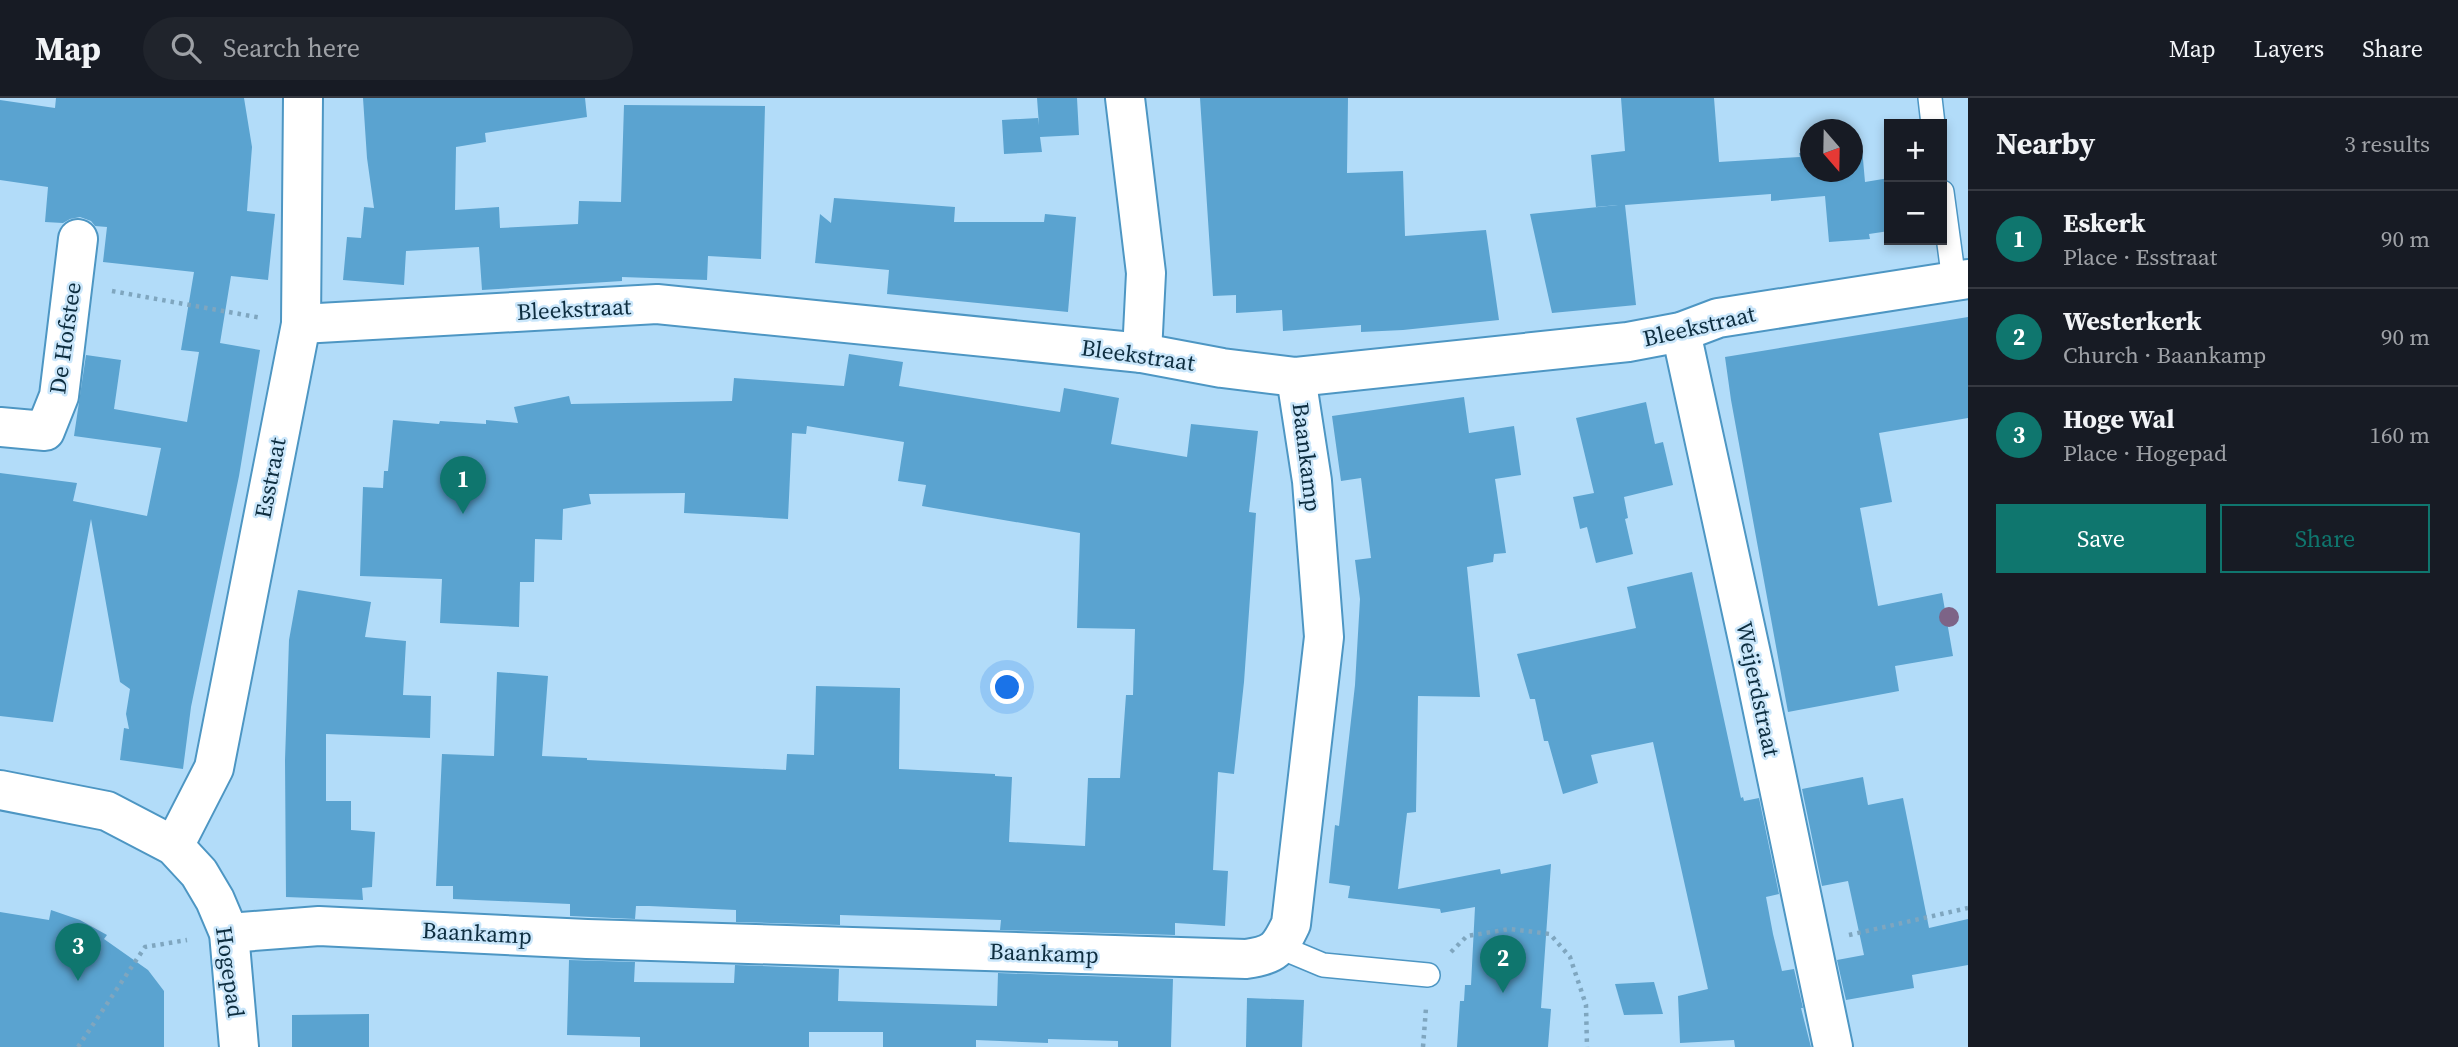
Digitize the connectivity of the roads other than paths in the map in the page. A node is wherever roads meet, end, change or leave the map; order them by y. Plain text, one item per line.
1 (303, 98) edge
2 (1125, 98) edge
3 (1930, 98) edge
4 (1932, 119) edge
5 (1947, 215) edge
6 (78, 239) dead end
7 (1961, 280) edge
8 (301, 324) junction
9 (1681, 332) junction
10 (1142, 352) junction
11 (1296, 377) junction
12 (0, 427) edge
13 (0, 790) edge
14 (174, 845) junction
15 (229, 933) junction
16 (1280, 947) junction
17 (1428, 975) road end
18 (239, 1047) edge
19 (1833, 1047) edge

1 - 8 street, Esstraat
2 - 10 street
3 - 4 lane
5 - 7 lane
6 - 12 street, De Hofstee
7 - 9 street, Bleekstraat
8 - 10 street, Bleekstraat
8 - 14 street, Esstraat
9 - 11 street, Bleekstraat
9 - 19 street, Weijerdstraat
10 - 11 street, Bleekstraat
11 - 16 street, Baankamp
13 - 14 street, Hogepad
14 - 15 street, Hogepad
15 - 16 street, Baankamp
15 - 18 street, Hogepad
16 - 17 lane

